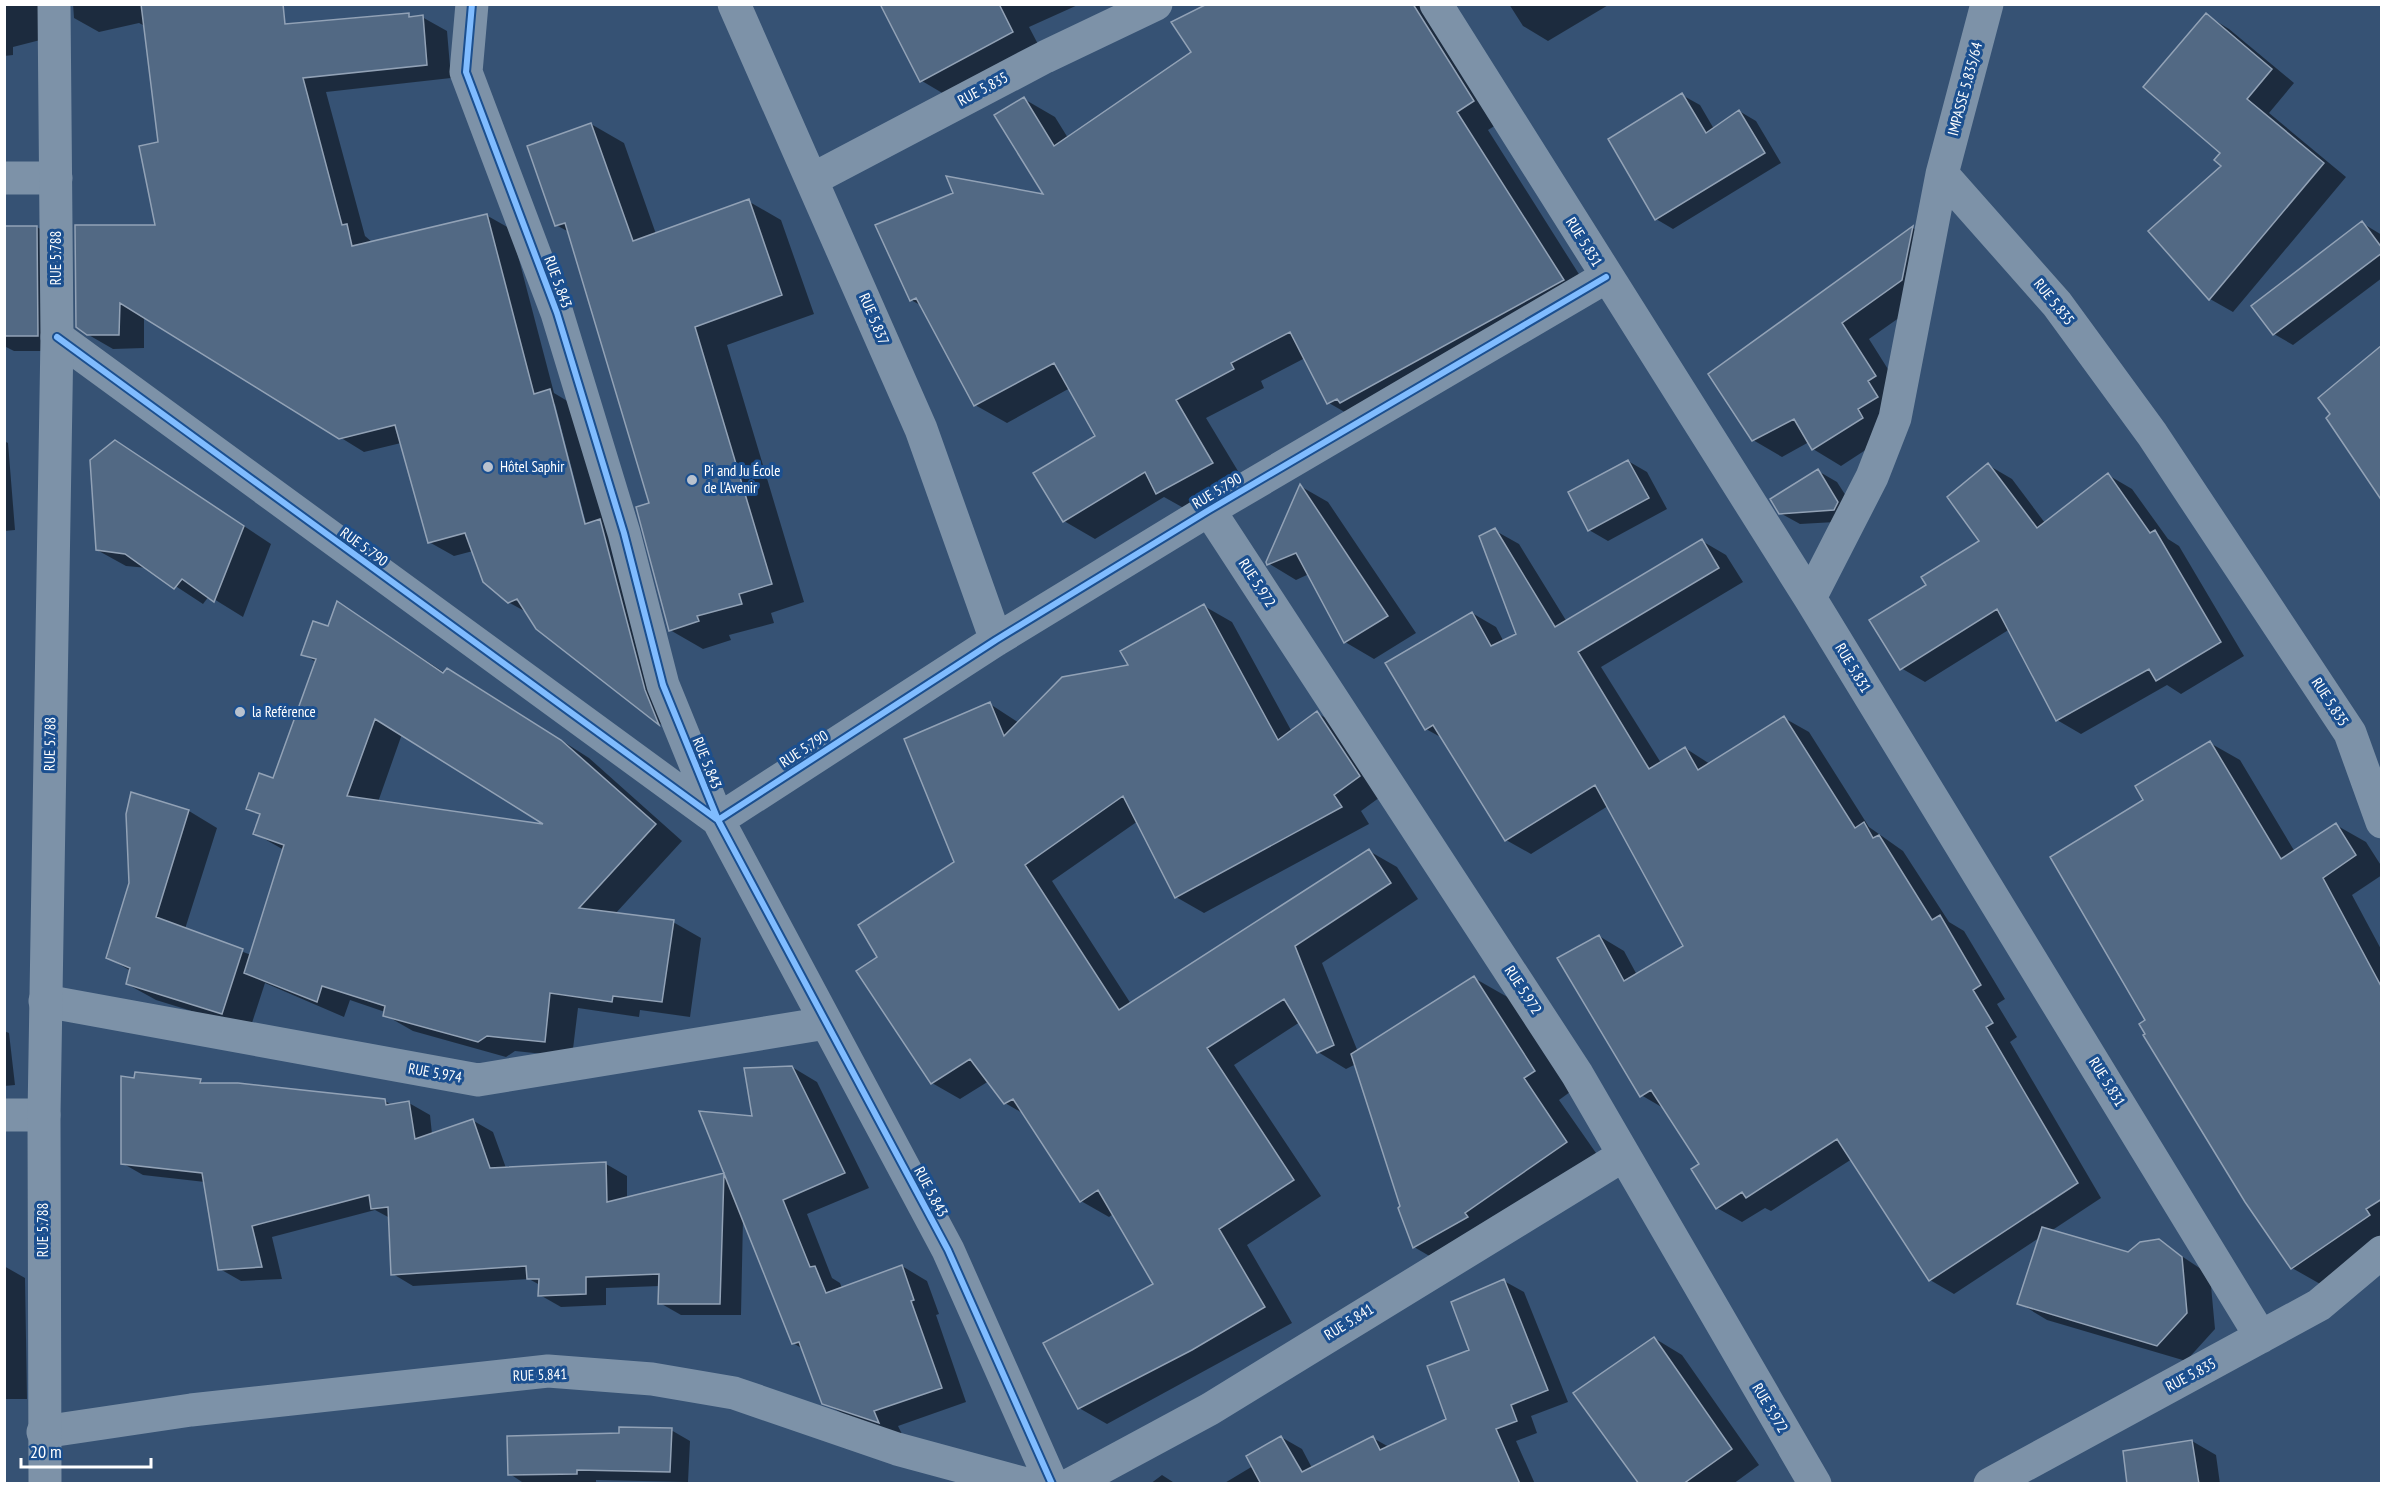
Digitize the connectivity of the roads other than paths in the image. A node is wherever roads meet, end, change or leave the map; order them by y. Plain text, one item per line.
1 (54, 4) edge
2 (472, 4) edge
3 (734, 4) edge
4 (1155, 4) edge
5 (1436, 4) edge
6 (1987, 4) edge
7 (1942, 174) junction
8 (4, 178) edge
9 (56, 178) junction
10 (813, 179) junction
11 (1606, 277) junction
12 (57, 337) junction
13 (1209, 510) junction
14 (1810, 598) junction
15 (996, 640) junction
16 (718, 820) junction
17 (2382, 822) edge
18 (45, 1001) junction
19 (826, 1023) junction
20 (4, 1115) edge
21 (44, 1115) junction
22 (1624, 1155) junction
23 (2382, 1252) edge
24 (2262, 1336) junction
25 (44, 1432) junction
26 (45, 1484) edge
27 (1026, 1484) edge
28 (1052, 1484) edge
29 (1071, 1484) edge
30 (1815, 1484) edge
31 (1990, 1484) edge

1 - 9 street, RUE 5.788
2 - 16 street, RUE 5.843
3 - 10 street, RUE 5.837
4 - 10 street, RUE 5.835
5 - 11 street, RUE 5.831
6 - 7 street, IMPASSE 5.835/64
7 - 14 street
7 - 17 street, RUE 5.835
8 - 9 street
9 - 12 street, RUE 5.788
10 - 15 street, RUE 5.837
11 - 13 street, RUE 5.790
11 - 14 street, RUE 5.831
12 - 16 street, RUE 5.790
12 - 18 street, RUE 5.788
13 - 15 street, RUE 5.790
13 - 22 street, RUE 5.972
14 - 24 street, RUE 5.831
15 - 16 street, RUE 5.790
16 - 19 street, RUE 5.843
18 - 19 street, RUE 5.974
18 - 21 street, RUE 5.788
19 - 28 street, RUE 5.843
20 - 21 street
21 - 25 street, RUE 5.788
22 - 29 street, RUE 5.841
22 - 30 street, RUE 5.972
23 - 24 street, RUE 5.835
24 - 31 street, RUE 5.835
25 - 26 street, RUE 5.788
25 - 27 street, RUE 5.841

